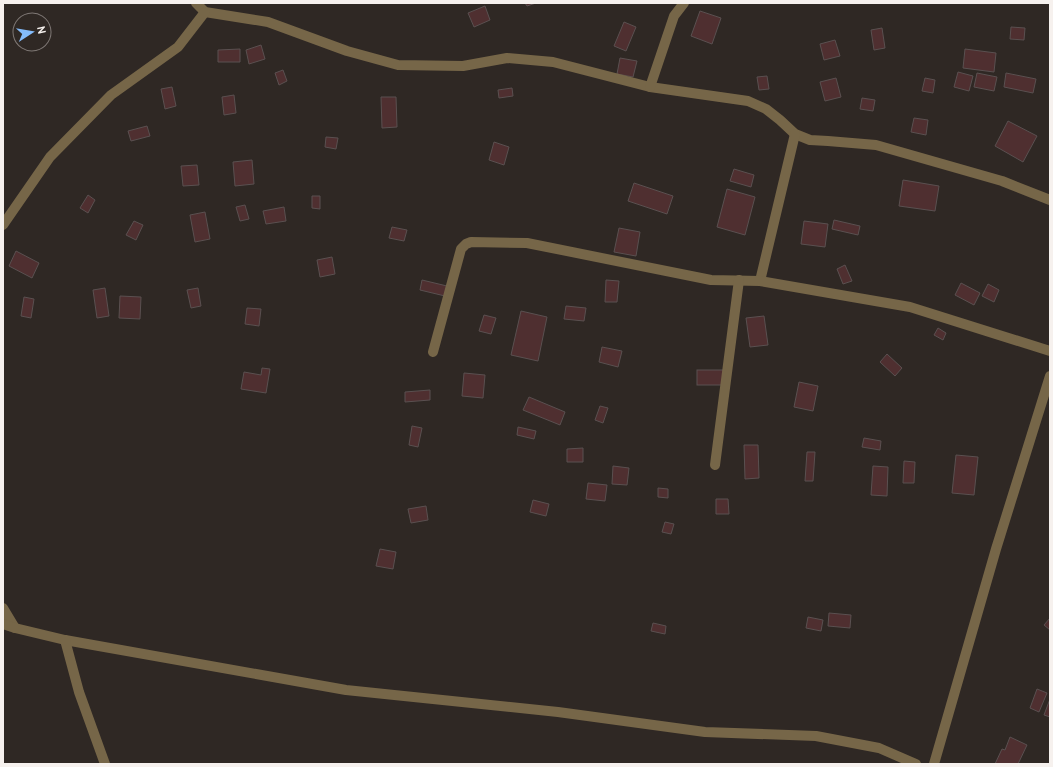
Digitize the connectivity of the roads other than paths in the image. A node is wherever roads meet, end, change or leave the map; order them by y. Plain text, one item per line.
1 (196, 3) edge
2 (684, 3) edge
3 (205, 12) junction
4 (650, 88) junction
5 (795, 134) junction
6 (1050, 200) edge
7 (3, 226) edge
8 (739, 280) junction
9 (760, 281) junction
10 (1050, 351) edge
11 (433, 352) dead end
12 (1050, 376) edge
13 (715, 465) dead end
14 (3, 608) edge
15 (3, 624) edge
16 (15, 628) junction
17 (65, 640) junction
18 (105, 764) edge
19 (916, 764) edge
20 (934, 764) edge

1 - 3 street
2 - 4 street
3 - 4 street
3 - 7 street
4 - 5 street
5 - 6 street
5 - 9 street
8 - 9 street
8 - 11 street
8 - 13 street
9 - 10 street
12 - 20 street
14 - 16 street
15 - 16 street
16 - 17 street
17 - 18 street
17 - 19 street

